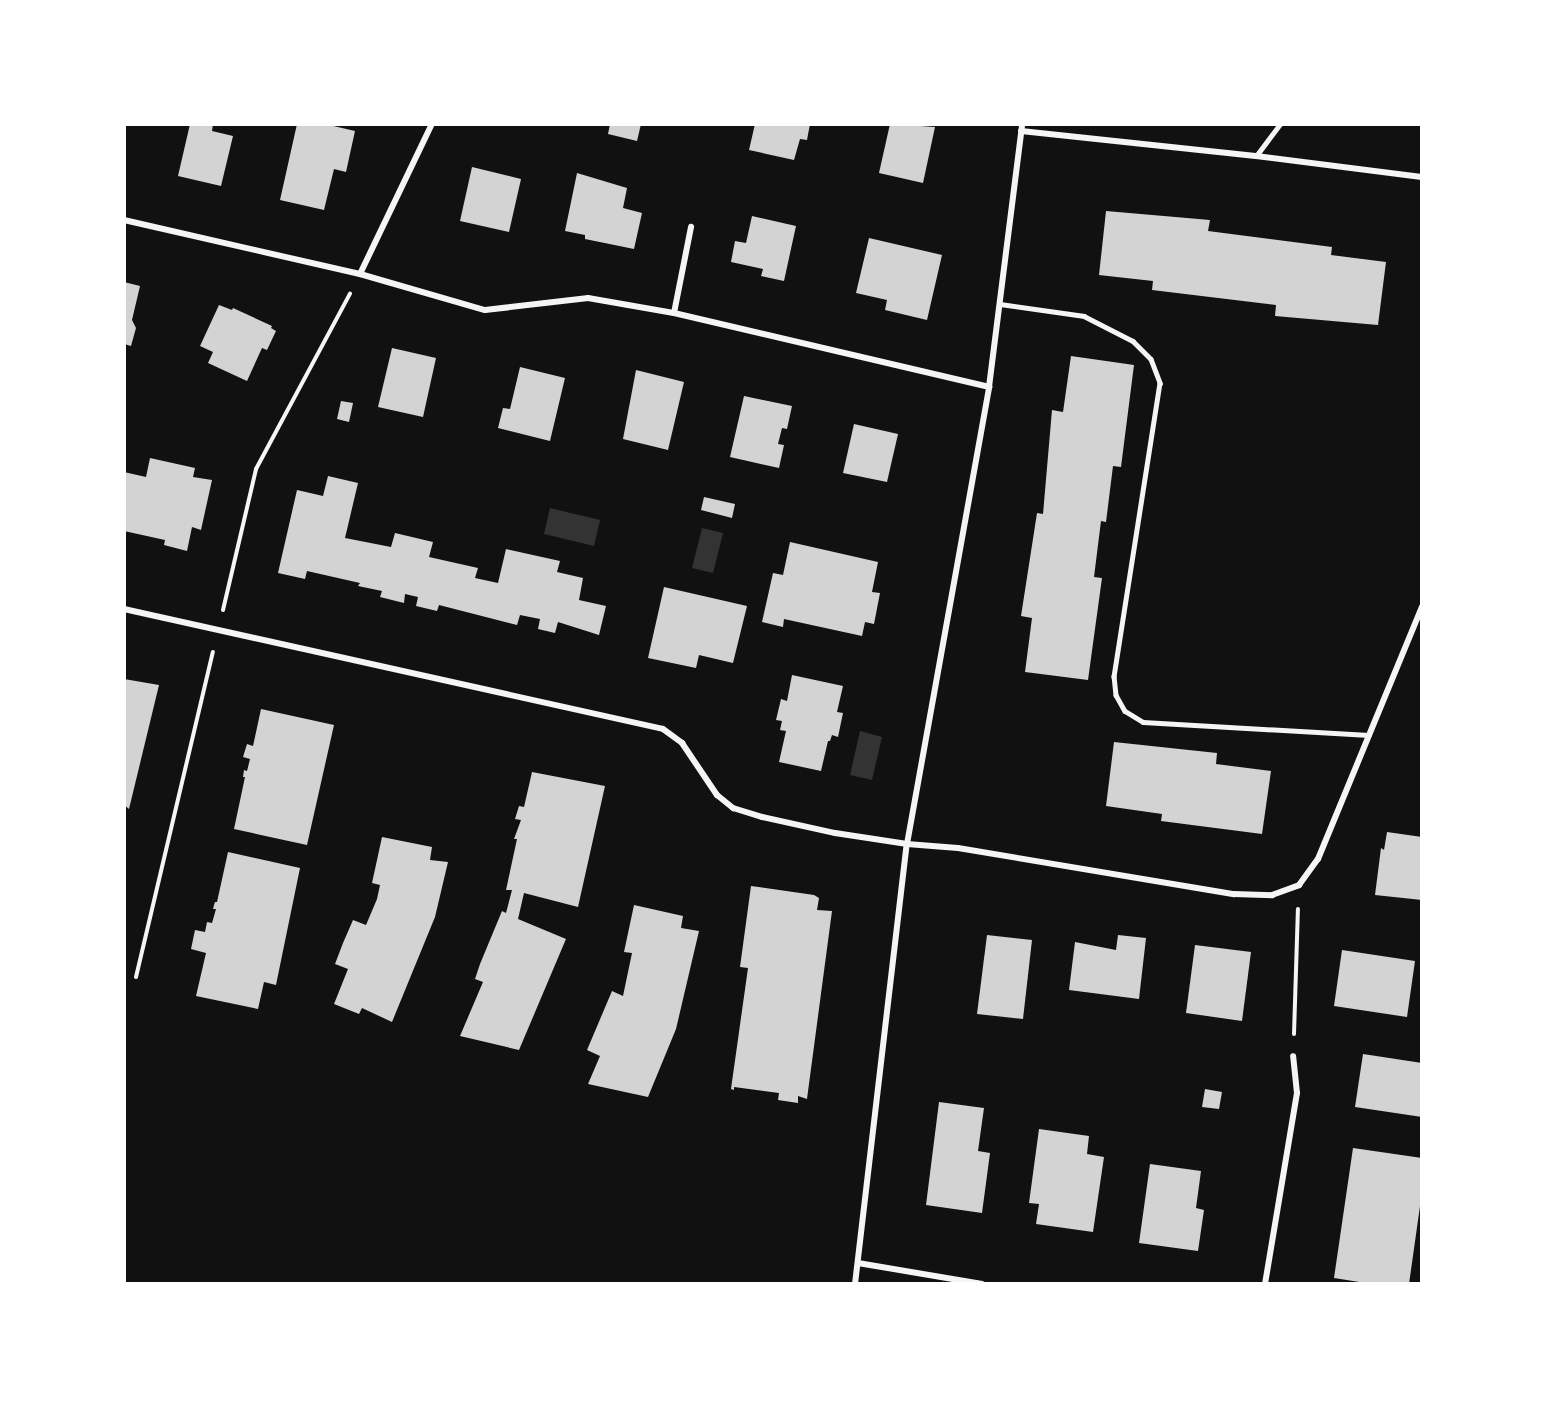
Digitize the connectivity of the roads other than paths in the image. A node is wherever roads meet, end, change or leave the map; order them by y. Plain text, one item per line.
1 (432, 124) edge
2 (1281, 124) edge
3 (1022, 128) edge
4 (1256, 156) junction
5 (1422, 177) edge
6 (124, 220) edge
7 (691, 227) dead end
8 (360, 274) junction
9 (999, 304) junction
10 (674, 313) junction
11 (989, 387) junction
12 (1422, 607) edge
13 (124, 609) edge
14 (1369, 735) junction
15 (907, 844) junction
16 (1293, 1056) road end
17 (858, 1263) junction
18 (855, 1284) edge
19 (982, 1284) edge
20 (1265, 1284) edge

1 - 8 street
2 - 4 lane
3 - 4 street
3 - 9 street
4 - 5 street
6 - 8 street
7 - 10 street
8 - 10 street
9 - 11 street
9 - 14 lane
10 - 11 street
11 - 15 street
12 - 14 street
13 - 15 street
14 - 15 street
15 - 17 street
16 - 20 street
17 - 18 street
17 - 19 street

